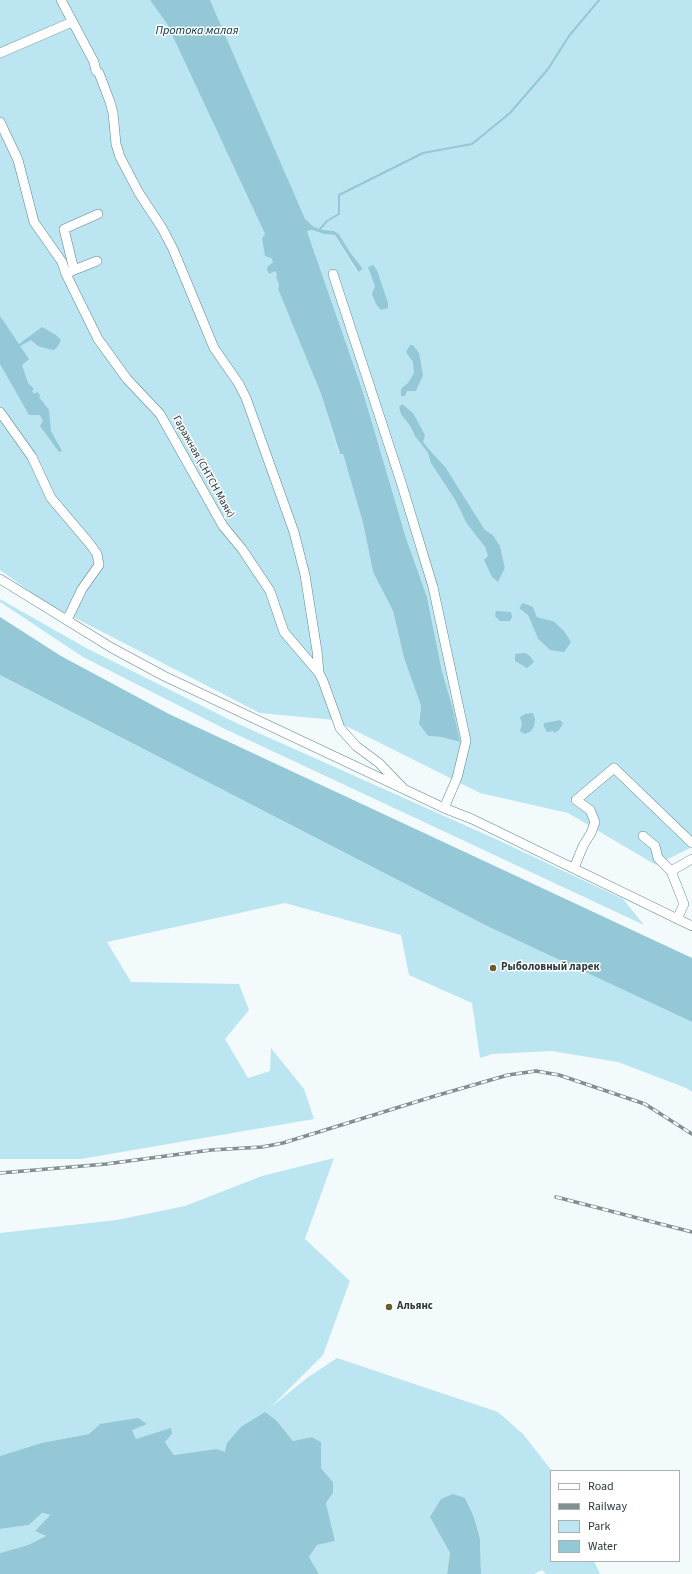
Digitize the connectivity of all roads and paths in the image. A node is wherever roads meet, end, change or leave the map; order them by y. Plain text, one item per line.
1 (61, 0) edge
2 (72, 22) junction
3 (0, 53) edge
4 (0, 122) edge
5 (98, 214) dead end
6 (97, 261) dead end
7 (70, 272) junction
8 (334, 274) dead end
9 (0, 412) edge
10 (0, 579) edge
11 (67, 620) junction
12 (319, 673) junction
13 (403, 788) junction
14 (444, 808) junction
15 (643, 836) dead end
16 (692, 843) edge
17 (692, 859) edge
18 (574, 868) junction
19 (671, 871) junction
20 (677, 919) junction
21 (692, 926) edge

1 - 2 street
2 - 3 street
2 - 12 street
4 - 7 street, Гаражная (СНТСН Маяк)
5 - 7 street, Гаражная (СНТСН Маяк)
6 - 7 street
7 - 12 street, Гаражная (СНТСН Маяк)
8 - 14 street
9 - 11 street
10 - 11 street
11 - 13 street
12 - 13 street
13 - 14 street
14 - 18 street
15 - 19 street
16 - 18 street
17 - 19 street
18 - 20 street
19 - 20 street
20 - 21 street

